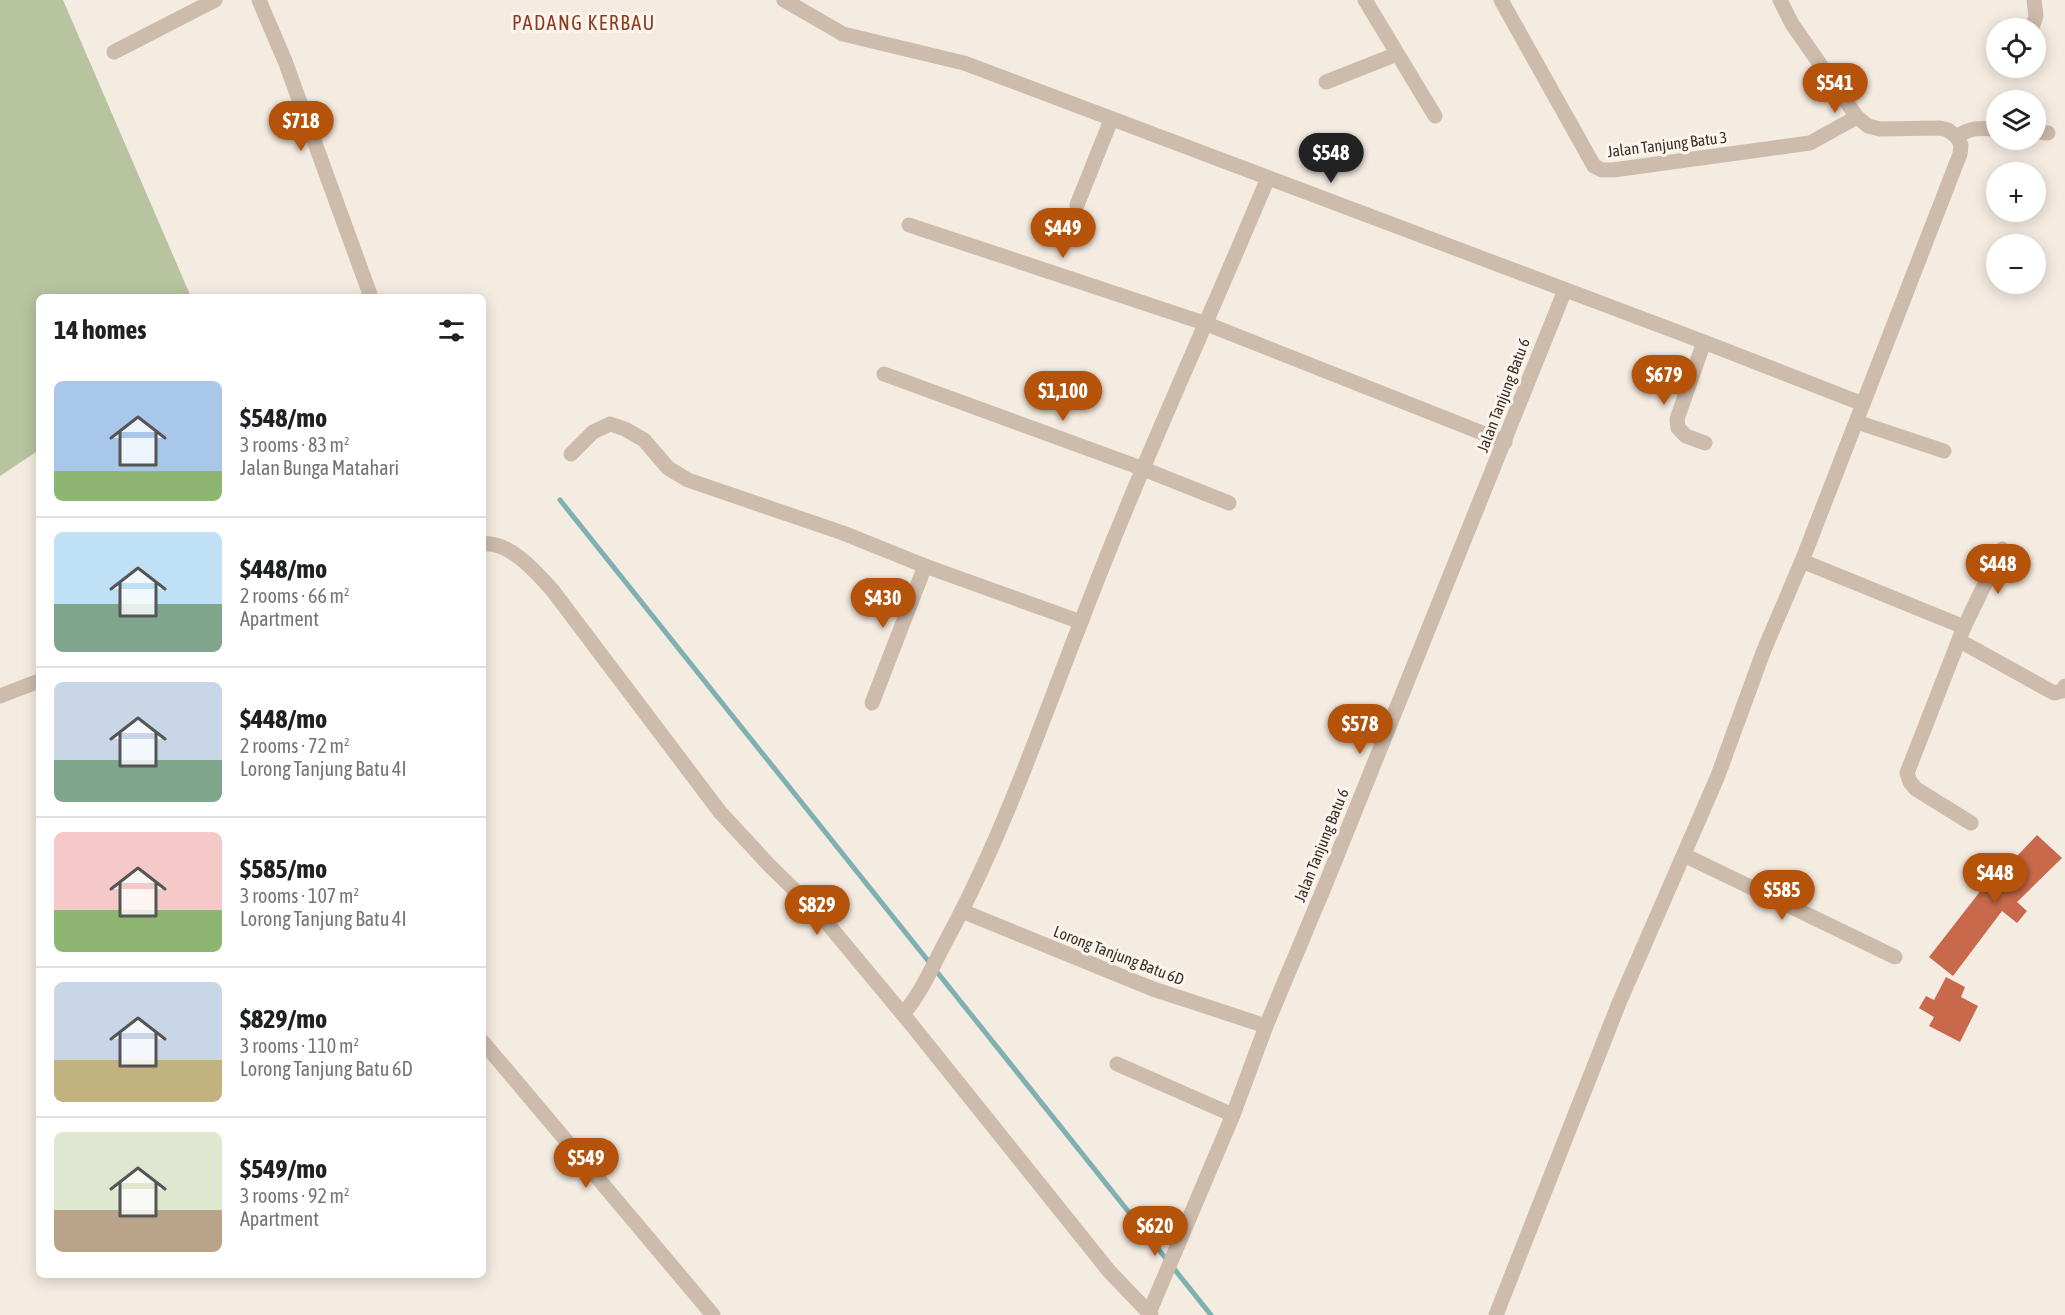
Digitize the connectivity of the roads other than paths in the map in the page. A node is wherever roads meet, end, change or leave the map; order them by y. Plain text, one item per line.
1 (215, 0) edge
2 (259, 0) edge
3 (784, 0) edge
4 (1365, 0) edge
5 (1501, 0) edge
6 (1780, 0) edge
7 (2034, 0) edge
8 (2035, 18) edge
9 (114, 52) dead end
10 (1396, 54) junction
11 (1326, 82) dead end
12 (1435, 116) dead end
13 (1857, 117) junction
14 (1111, 120) junction
15 (1986, 128) edge
16 (1957, 137) junction
17 (1269, 178) junction
18 (1077, 205) dead end
19 (909, 225) dead end
20 (1564, 290) junction
21 (370, 294) edge
22 (1207, 324) junction
23 (1704, 342) junction
24 (884, 374) dead end
25 (1863, 404) junction
26 (1857, 422) junction
27 (1504, 442) junction
28 (1705, 443) dead end
29 (1944, 451) dead end
30 (571, 453) dead end
31 (1142, 468) junction
32 (1229, 503) dead end
33 (486, 543) edge
34 (2002, 549) dead end
35 (1802, 561) junction
36 (925, 566) junction
37 (1081, 622) junction
38 (1962, 634) junction
39 (36, 682) edge
40 (2065, 686) edge
41 (0, 696) edge
42 (872, 703) dead end
43 (1971, 823) dead end
44 (1684, 855) junction
45 (962, 911) junction
46 (1895, 957) dead end
47 (903, 1014) junction
48 (1266, 1026) junction
49 (486, 1046) edge
50 (1118, 1064) dead end
51 (1233, 1115) junction
52 (1150, 1314) edge
53 (713, 1315) edge
54 (1496, 1315) edge

1 - 9 street
2 - 21 street
3 - 14 street
4 - 10 street
5 - 13 street, Jalan Tanjung Batu 3
6 - 13 street
7 - 8 street
10 - 11 street
10 - 12 street
13 - 16 street
14 - 17 street
14 - 18 street
15 - 16 street
16 - 25 street
17 - 20 street
17 - 22 street
19 - 22 street
20 - 23 street
20 - 27 street, Jalan Tanjung Batu 6
22 - 27 street
22 - 31 street
23 - 25 street
23 - 28 street
24 - 31 street
25 - 26 street
26 - 29 street
26 - 35 street
27 - 48 street, Jalan Tanjung Batu 6
30 - 36 street
31 - 32 street
31 - 37 street
33 - 47 street
34 - 38 street
35 - 38 street
35 - 44 street
36 - 37 street
36 - 42 street
37 - 45 street
38 - 40 street
38 - 43 street
39 - 41 street
44 - 46 street
44 - 54 street
45 - 47 street
45 - 48 street, Lorong Tanjung Batu 6D
47 - 52 street
48 - 51 street, Jalan Tanjung Batu 6
49 - 53 street
50 - 51 street
51 - 52 street, Jalan Tanjung Batu 6

